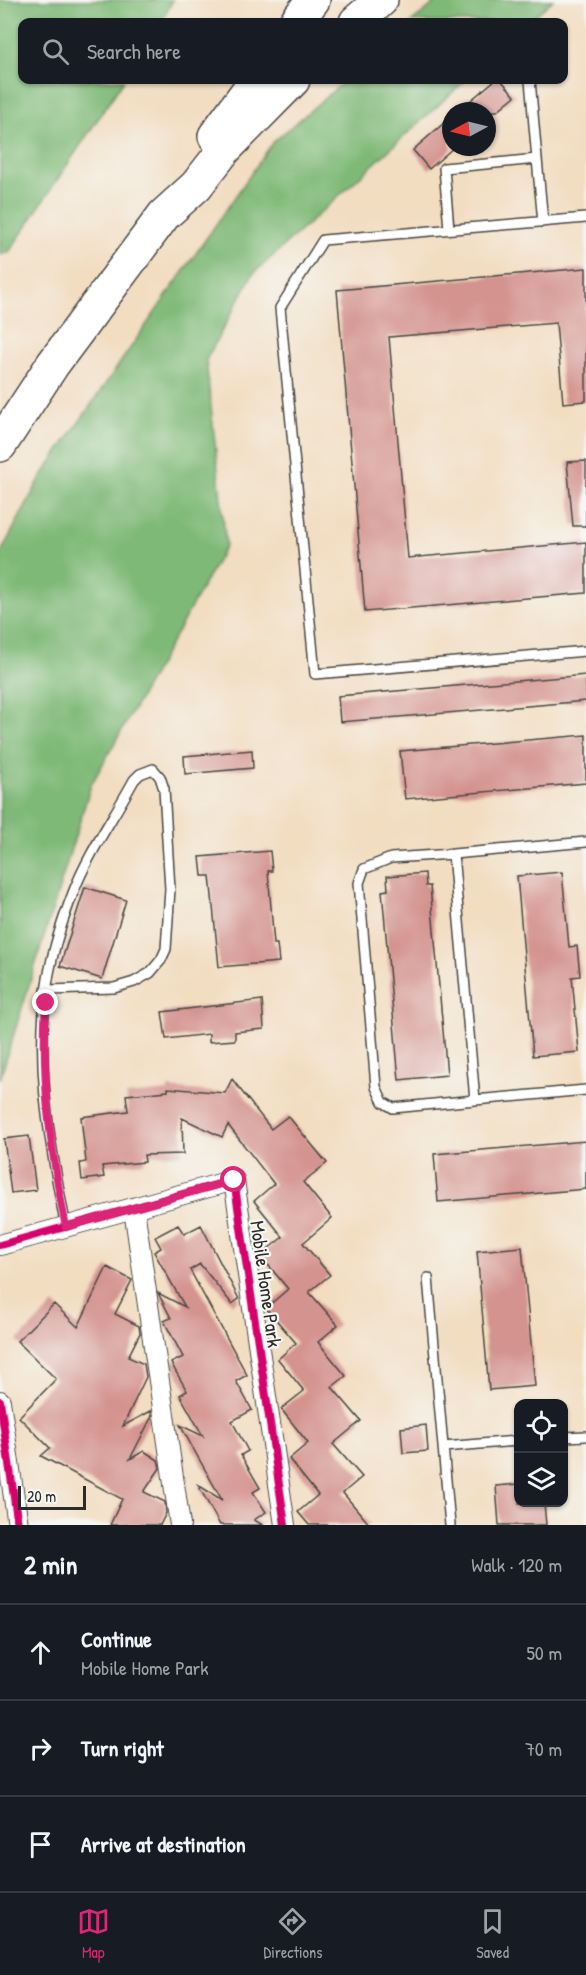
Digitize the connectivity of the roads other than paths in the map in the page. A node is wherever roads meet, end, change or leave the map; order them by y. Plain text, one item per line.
1 (313, 0) edge
2 (381, 0) edge
3 (300, 18) edge
4 (361, 18) edge
5 (253, 84) edge
6 (289, 84) edge
7 (530, 84) edge
8 (537, 159) junction
9 (164, 215) junction
10 (586, 218) edge
11 (543, 222) junction
12 (448, 230) junction
13 (0, 445) edge
14 (586, 651) edge
15 (586, 842) edge
16 (453, 854) junction
17 (48, 990) junction
18 (586, 1090) edge
19 (475, 1100) junction
20 (134, 1209) junction
21 (66, 1227) junction
22 (0, 1245) edge
23 (428, 1278) dead end
24 (0, 1401) edge
25 (586, 1436) edge
26 (568, 1437) edge
27 (514, 1441) edge
28 (443, 1448) junction
29 (18, 1525) edge
30 (180, 1525) edge
31 (285, 1525) edge
32 (450, 1525) edge

1 - 3 highway
2 - 4 highway
5 - 9 highway
6 - 9 highway
7 - 8 lane
8 - 11 lane
8 - 12 lane
9 - 13 highway
10 - 11 lane
11 - 12 lane
12 - 14 lane
15 - 16 lane
16 - 19 lane
16 - 19 lane
17 - 17 lane
17 - 21 lane
18 - 19 lane
20 - 21 street, Mobile Home Park
20 - 30 street
20 - 31 street, Mobile Home Park
21 - 22 street, Mobile Home Park
23 - 28 lane
24 - 29 street
25 - 26 lane
27 - 28 lane
28 - 32 lane

